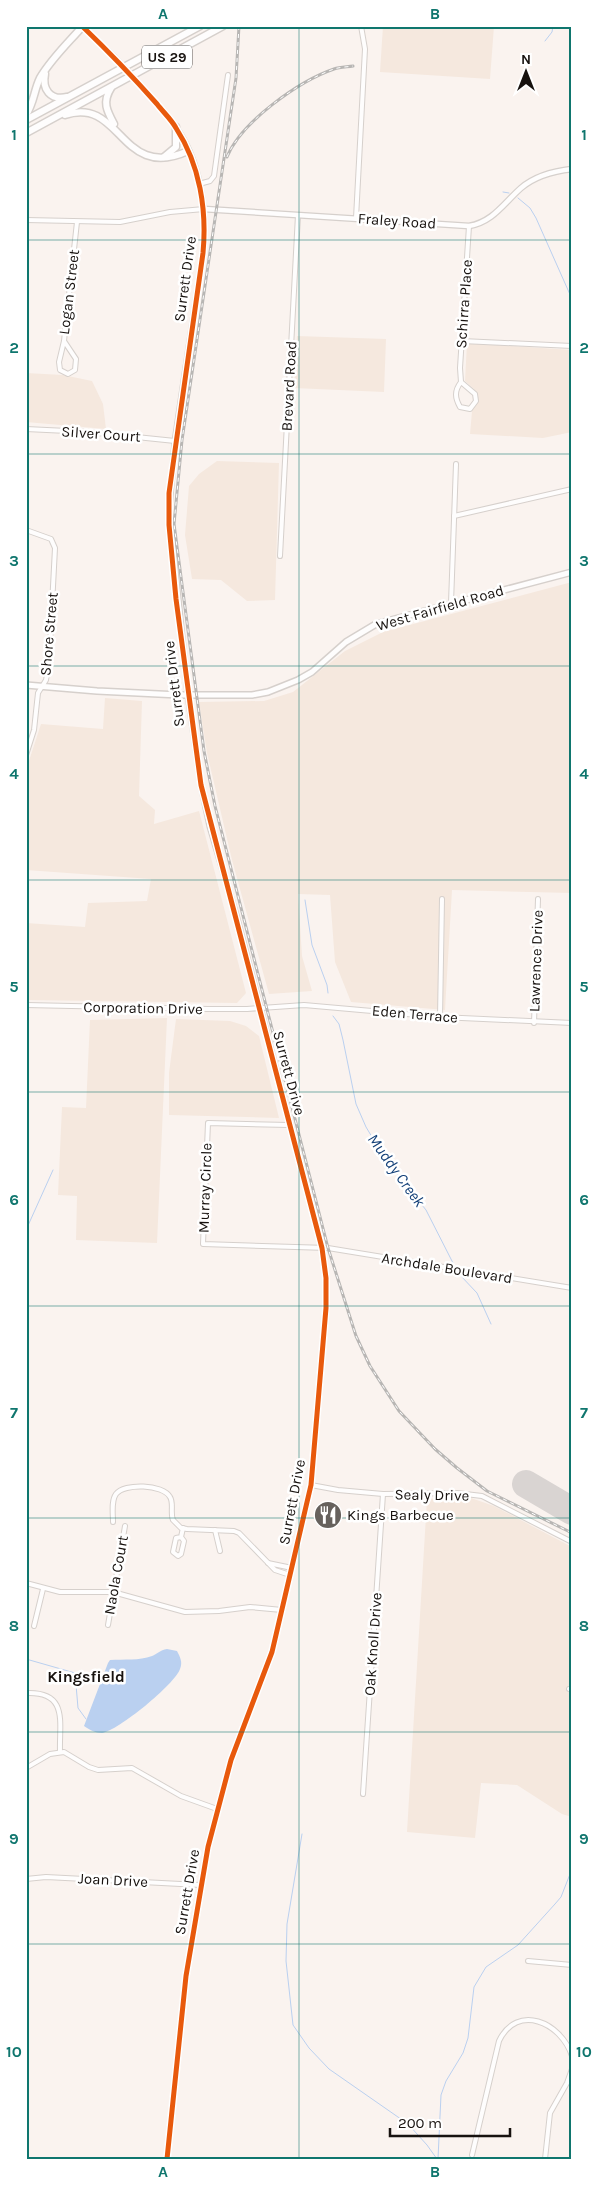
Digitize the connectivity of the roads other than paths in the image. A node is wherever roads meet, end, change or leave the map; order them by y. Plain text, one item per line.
1 (82, 26) edge
2 (200, 26) edge
3 (223, 26) edge
4 (361, 26) edge
5 (46, 71) junction
6 (228, 75) dead end
7 (112, 87) junction
8 (71, 96) junction
9 (26, 115) edge
10 (52, 119) junction
11 (26, 120) edge
12 (176, 127) junction
13 (118, 132) junction
14 (26, 133) edge
15 (188, 151) junction
16 (163, 157) junction
17 (572, 169) edge
18 (199, 184) junction
19 (204, 209) junction
20 (298, 215) junction
21 (356, 218) junction
22 (26, 220) edge
23 (77, 222) junction
24 (469, 226) junction
25 (64, 341) junction
26 (462, 341) junction
27 (572, 346) edge
28 (461, 382) junction
29 (26, 429) edge
30 (175, 441) junction
31 (456, 464) dead end
32 (572, 489) edge
33 (454, 516) junction
34 (26, 530) edge
35 (280, 556) dead end
36 (572, 572) edge
37 (451, 603) junction
38 (26, 685) edge
39 (42, 687) junction
40 (188, 695) junction
41 (26, 755) edge
42 (442, 899) dead end
43 (538, 899) dead end
44 (26, 1005) edge
45 (259, 1008) junction
46 (440, 1017) junction
47 (534, 1023) junction
48 (572, 1023) edge
49 (289, 1125) junction
50 (322, 1248) junction
51 (572, 1288) edge
52 (311, 1485) junction
53 (383, 1494) junction
54 (112, 1522) dead end
55 (125, 1526) dead end
56 (184, 1528) junction
57 (215, 1530) junction
58 (181, 1537) junction
59 (572, 1542) edge
60 (220, 1551) dead end
61 (268, 1563) junction
62 (292, 1568) junction
63 (290, 1575) junction
64 (26, 1583) edge
65 (43, 1590) junction
66 (113, 1592) junction
67 (282, 1610) junction
68 (108, 1625) dead end
69 (34, 1626) dead end
70 (26, 1693) edge
71 (60, 1752) junction
72 (26, 1768) edge
73 (363, 1794) dead end
74 (217, 1809) junction
75 (26, 1879) edge
76 (200, 1885) junction
77 (528, 1961) dead end
78 (572, 1965) edge
79 (572, 2056) edge
80 (572, 2069) edge
81 (472, 2155) dead end
82 (167, 2159) edge
83 (545, 2159) edge

1 - 5 highway
1 - 12 street, Surrett Drive, bridge
2 - 8 highway, US 29
3 - 7 highway, US 29
4 - 21 street
5 - 8 highway
5 - 9 highway
6 - 18 street
7 - 10 highway, US 29
7 - 13 highway
8 - 11 highway, US 29
10 - 13 highway
10 - 14 highway, US 29
12 - 15 street, Surrett Drive
12 - 16 highway
13 - 16 highway
15 - 16 highway
15 - 18 street, Surrett Drive
17 - 24 street, Fraley Road
18 - 19 street, Surrett Drive
19 - 20 street, Fraley Road
19 - 23 street
19 - 30 street, Surrett Drive
20 - 21 street, Fraley Road
20 - 35 street, Brevard Road
21 - 24 street, Fraley Road
22 - 23 street
23 - 25 street, Logan Street
24 - 26 street, Schirra Place
25 - 25 street, Logan Street
26 - 27 street
26 - 28 street, Schirra Place
28 - 28 street, Schirra Place
29 - 30 street, Silver Court
30 - 40 street, Surrett Drive
31 - 33 street
32 - 33 street
33 - 37 street
34 - 39 street, Shore Street
36 - 37 main road, West Fairfield Road
37 - 40 main road, West Fairfield Road
38 - 39 main road, West Fairfield Road
39 - 40 main road, West Fairfield Road
39 - 41 street, Shore Street
40 - 45 street, Surrett Drive
42 - 46 street
43 - 47 street, Lawrence Drive
44 - 45 street, Corporation Drive
45 - 46 street, Eden Terrace
45 - 49 street, Surrett Drive
46 - 47 street, Eden Terrace
47 - 48 street, Eden Terrace
49 - 50 street, Surrett Drive
49 - 50 street, Murray Circle
50 - 51 street, Archdale Boulevard
50 - 52 street, Surrett Drive
52 - 53 street, Sealy Drive
52 - 62 street, Surrett Drive
53 - 59 street, Sealy Drive
53 - 73 street, Oak Knoll Drive
54 - 56 street
55 - 66 street, Naola Court
56 - 57 street
56 - 58 street
57 - 60 street
57 - 61 street
58 - 58 street
61 - 62 street
61 - 63 street
62 - 63 street, Surrett Drive
63 - 67 street, Surrett Drive
64 - 65 street
65 - 66 street
65 - 69 street
66 - 67 street
66 - 68 street, Naola Court
67 - 74 street, Surrett Drive
70 - 71 street
71 - 72 street
71 - 74 street
74 - 76 street, Surrett Drive
75 - 76 street, Joan Drive
76 - 82 street, Surrett Drive
77 - 78 street
79 - 81 street
80 - 83 street

